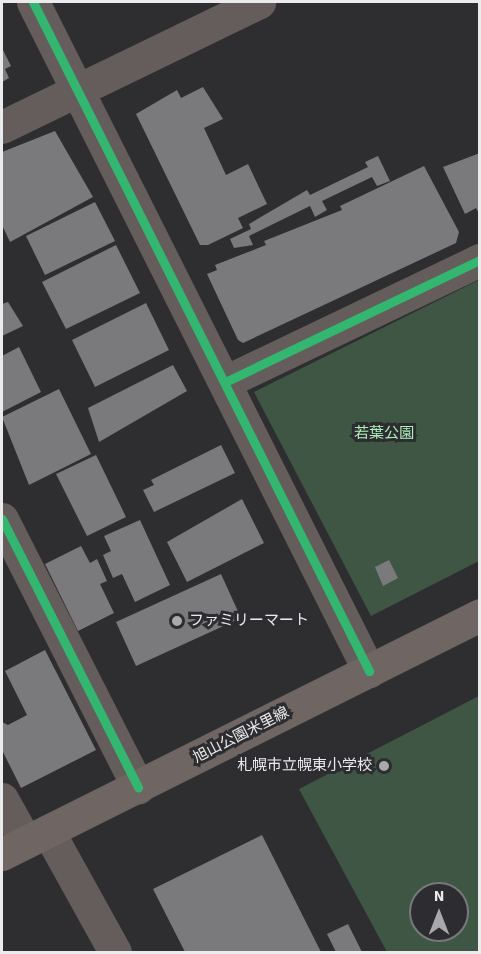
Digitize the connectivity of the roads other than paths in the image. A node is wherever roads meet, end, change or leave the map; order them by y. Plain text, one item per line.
1 (33, 2) edge
2 (259, 2) edge
3 (77, 91) junction
4 (2, 127) edge
5 (480, 260) edge
6 (225, 382) junction
7 (2, 519) edge
8 (480, 615) edge
9 (369, 671) junction
10 (138, 787) junction
11 (2, 798) edge
12 (25, 842) edge
13 (115, 952) edge

1 - 3 street
2 - 3 street
3 - 4 street
3 - 6 street
5 - 6 street
6 - 9 street
7 - 10 street
8 - 9 main road, 旭山公園米里線
9 - 10 main road, 旭山公園米里線
10 - 12 main road, 旭山公園米里線
11 - 12 street
12 - 13 street

